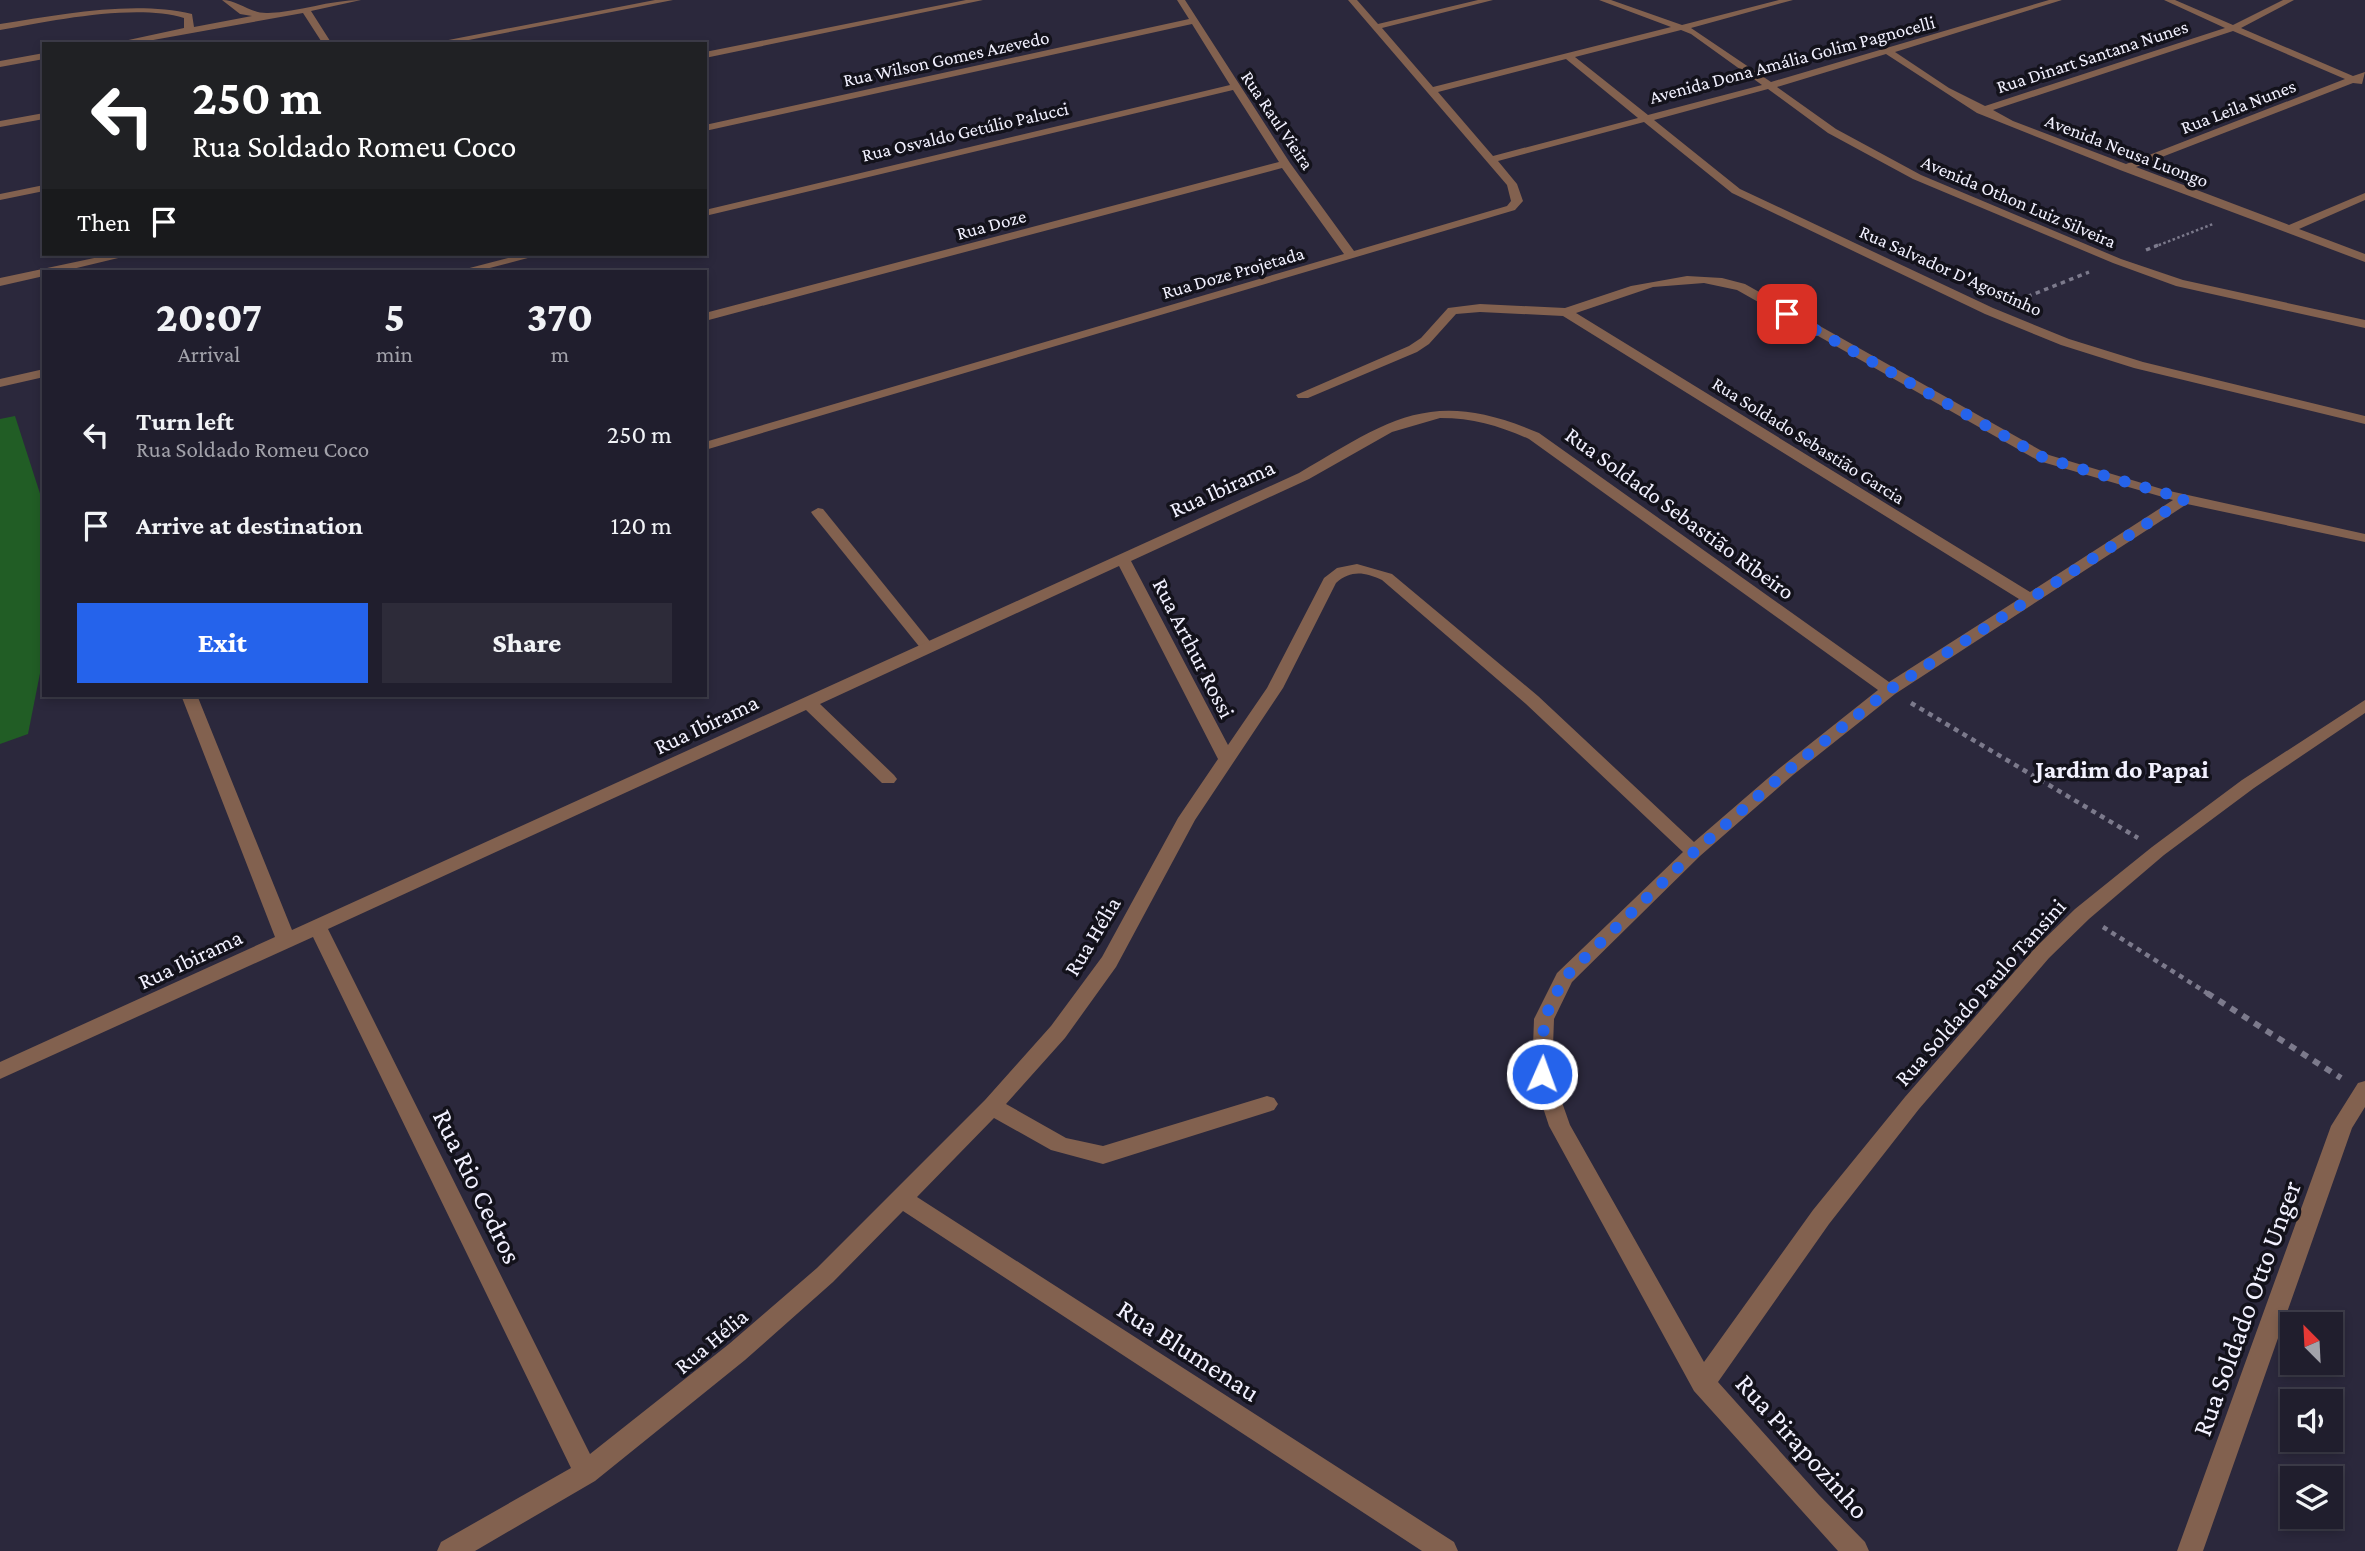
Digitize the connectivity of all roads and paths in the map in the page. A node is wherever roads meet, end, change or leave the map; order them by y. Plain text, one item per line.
1 (174, 0) edge
2 (226, 0) edge
3 (357, 0) edge
4 (669, 0) edge
5 (979, 0) edge
6 (1181, 0) edge
7 (1352, 0) edge
8 (1489, 0) edge
9 (1603, 0) edge
10 (1789, 0) edge
11 (2058, 0) edge
12 (2168, 0) edge
13 (2290, 0) edge
14 (1650, 5) dead end
15 (137, 8) junction
16 (306, 10) junction
17 (270, 17) junction
18 (1195, 21) junction
19 (0, 27) edge
20 (1377, 27) junction
21 (1690, 28) junction
22 (2234, 28) junction
23 (189, 31) junction
24 (12, 36) dead end
25 (126, 42) edge
26 (327, 42) edge
27 (443, 42) edge
28 (1889, 52) junction
29 (707, 55) edge
30 (42, 56) edge
31 (1569, 57) junction
32 (0, 64) edge
33 (2362, 80) edge
34 (1769, 86) junction
35 (1234, 87) junction
36 (1431, 90) junction
37 (1981, 111) junction
38 (42, 116) edge
39 (1646, 117) junction
40 (0, 124) edge
41 (707, 128) edge
42 (1491, 160) junction
43 (1285, 164) junction
44 (2123, 167) junction
45 (42, 188) edge
46 (2365, 196) edge
47 (0, 197) edge
48 (707, 213) edge
49 (2287, 230) junction
50 (120, 256) edge
51 (518, 256) edge
52 (1352, 256) junction
53 (498, 258) edge
54 (2365, 258) edge
55 (55, 270) edge
56 (467, 270) edge
57 (42, 273) edge
58 (0, 282) edge
59 (1565, 312) junction
60 (707, 316) edge
61 (2365, 324) edge
62 (42, 373) edge
63 (0, 383) edge
64 (1303, 395) dead end
65 (1428, 414) joint
66 (2365, 420) edge
67 (707, 445) edge
68 (2185, 499) junction
69 (818, 512) dead end
70 (2365, 538) edge
71 (1122, 558) junction
72 (2031, 600) junction
73 (927, 647) junction
74 (1889, 690) junction
75 (190, 697) edge
76 (808, 702) junction
77 (2365, 705) edge
78 (1226, 758) junction
79 (888, 779) dead end
80 (2158, 851) junction
81 (1694, 852) junction
82 (2082, 914) junction
83 (317, 926) junction
84 (286, 940) junction
85 (0, 1071) edge
86 (2364, 1090) edge
87 (1267, 1104) dead end
88 (992, 1106) junction
89 (901, 1198) junction
90 (1703, 1383) junction
91 (586, 1473) junction
92 (450, 1551) edge
93 (1445, 1551) edge
94 (1856, 1551) edge
95 (2190, 1551) edge

1 - 15 street
2 - 17 street
3 - 16 street
4 - 27 street
5 - 29 street
6 - 18 street, Rua Raul Vieira
7 - 20 street, Rua Doze Projetada
8 - 20 street
9 - 21 street, Avenida Othon Luiz Silveira
10 - 21 street
11 - 28 street, Avenida Dona Amália Golim Pagnocelli
12 - 22 street
13 - 22 street, Rua Dinart Santana Nunes
14 - 21 street, Avenida Othon Luiz Silveira
15 - 19 street
15 - 23 street
15 - 24 street
16 - 17 street
16 - 26 street
17 - 23 street
18 - 35 street, Rua Raul Vieira
18 - 41 street, Rua Wilson Gomes Azevedo
20 - 36 street, Rua Doze Projetada
21 - 31 street
21 - 34 street, Avenida Othon Luiz Silveira
22 - 33 street
22 - 37 street, Rua Dinart Santana Nunes
23 - 25 street
28 - 34 street, Avenida Dona Amália Golim Pagnocelli
28 - 37 street, Avenida Neusa Luongo
30 - 32 street
31 - 36 street
31 - 39 street, Rua Salvador D'Agostinho
33 - 44 street, Rua Leila Nunes
34 - 39 street, Avenida Dona Amália Golim Pagnocelli
34 - 61 street, Avenida Othon Luiz Silveira
35 - 43 street, Rua Raul Vieira
35 - 48 street, Rua Osvaldo Getúlio Palucci
36 - 42 street, Rua Doze Projetada
37 - 44 street, Avenida Neusa Luongo
38 - 40 street
39 - 42 street, Avenida Dona Amália Golim Pagnocelli
39 - 66 street, Rua Salvador D'Agostinho
42 - 52 street, Rua Doze Projetada
43 - 52 street, Rua Raul Vieira
43 - 60 street, Rua Doze
44 - 49 street, Avenida Neusa Luongo
45 - 47 street
46 - 49 street
49 - 54 street, Avenida Neusa Luongo
50 - 55 street
51 - 53 street
52 - 67 street, Rua Doze Projetada
53 - 56 street
57 - 58 street
59 - 64 street
59 - 68 street
59 - 72 street, Rua Soldado Sebastião Garcia
62 - 63 street
65 - 71 street, Rua Ibirama
65 - 74 street, Rua Soldado Sebastião Ribeiro
68 - 70 street
68 - 72 street, Rua Pirapozinho
69 - 73 lane
71 - 73 street, Rua Ibirama
71 - 78 street, Rua Arthur Rossi
72 - 74 street, Rua Pirapozinho
73 - 76 street, Rua Ibirama
74 - 80 path
74 - 81 street, Rua Pirapozinho
75 - 84 street
76 - 79 street
76 - 83 street, Rua Ibirama
77 - 80 street, Rua Soldado Paulo Tansini
78 - 81 street, Rua Hélia
78 - 88 street, Rua Hélia
80 - 82 street, Rua Soldado Paulo Tansini
81 - 90 street, Rua Pirapozinho
82 - 86 path
82 - 90 street, Rua Soldado Paulo Tansini
83 - 84 street, Rua Ibirama
83 - 91 street, Rua Rio Cedros
84 - 85 street, Rua Ibirama
86 - 95 street, Rua Soldado Otto Unger
87 - 88 street
88 - 89 street, Rua Hélia
89 - 91 street, Rua Hélia
89 - 93 street, Rua Blumenau
90 - 94 street, Rua Pirapozinho
91 - 92 street, Rua Hélia

